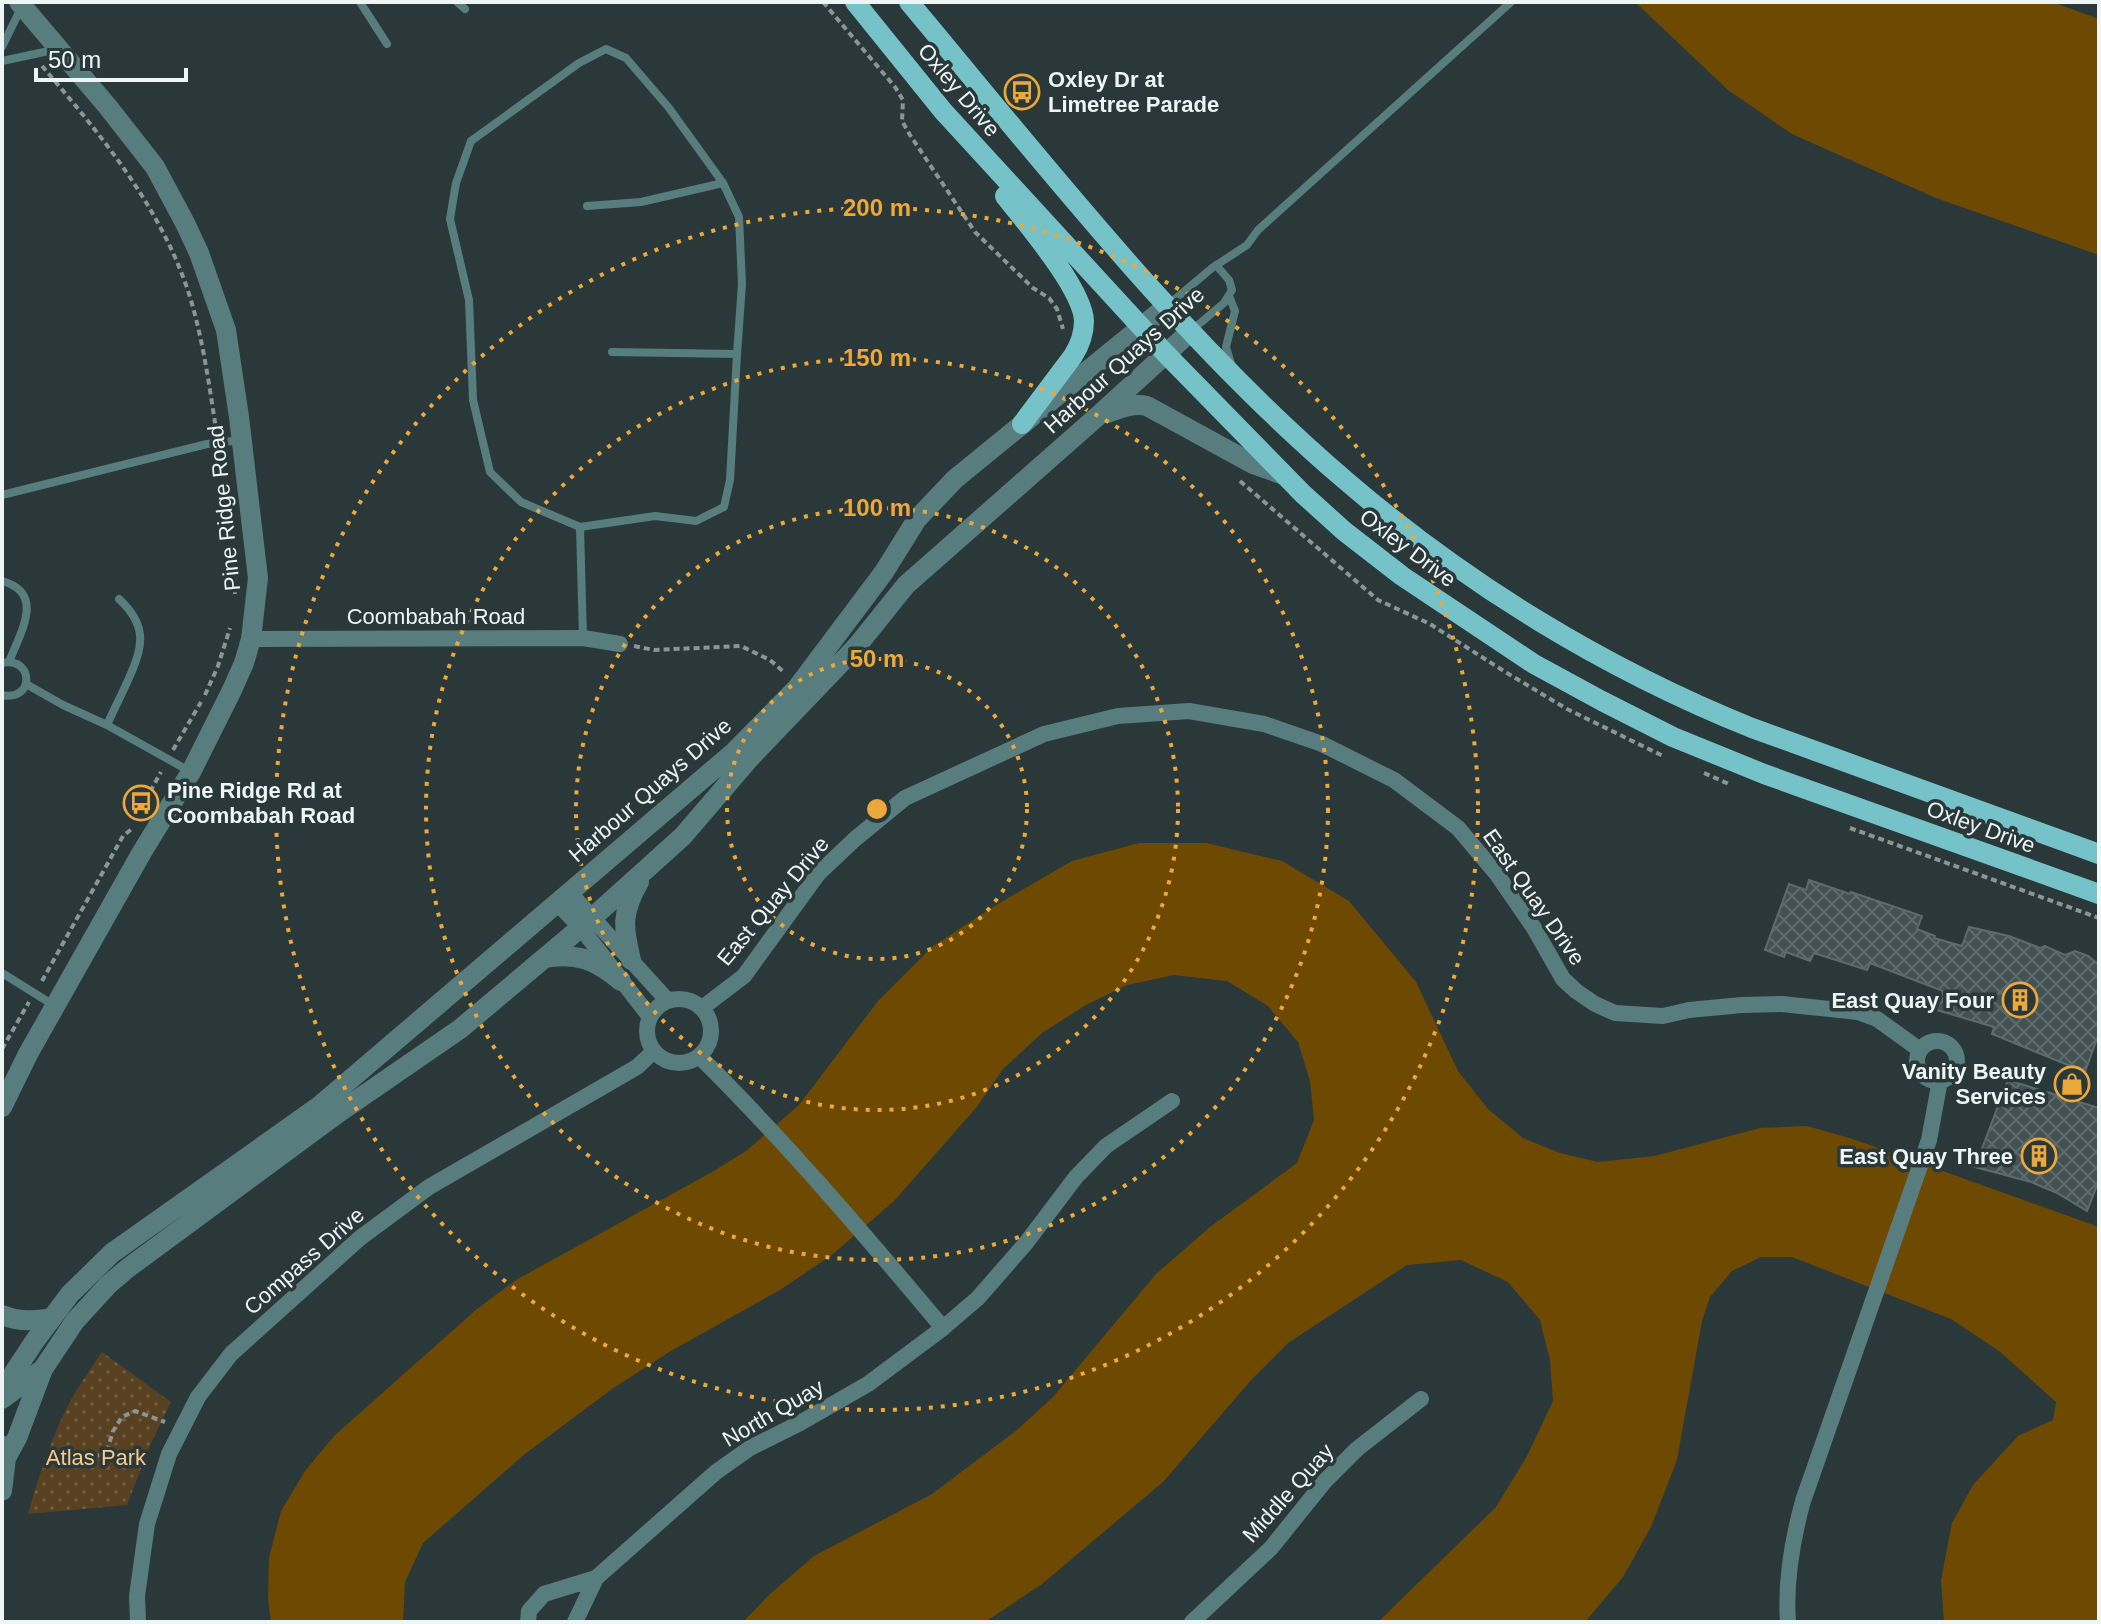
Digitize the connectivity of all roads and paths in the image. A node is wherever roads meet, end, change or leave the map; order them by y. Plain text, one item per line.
1 (457, 2) edge
2 (855, 2) edge
3 (1511, 2) edge
4 (21, 4) edge
5 (367, 4) edge
6 (916, 6) edge
7 (465, 9) dead end
8 (387, 44) dead end
9 (2, 47) edge
10 (59, 49) junction
11 (33, 54) junction
12 (2, 61) edge
13 (943, 111) junction
14 (723, 183) junction
15 (587, 206) dead end
16 (1216, 265) junction
17 (1229, 296) junction
18 (1167, 306) junction
19 (1141, 327) junction
20 (1191, 331) junction
21 (612, 352) dead end
22 (737, 354) junction
23 (1166, 354) junction
24 (1233, 373) junction
25 (1099, 415) junction
26 (1022, 424) junction
27 (242, 440) junction
28 (218, 443) junction
29 (1284, 475) junction
30 (2, 495) edge
31 (580, 527) junction
32 (2, 581) edge
33 (235, 598) dead end
34 (119, 599) dead end
35 (233, 618) dead end
36 (583, 638) junction
37 (251, 639) junction
38 (620, 644) joint
39 (5, 662) edge
40 (788, 676) dead end
41 (26, 684) junction
42 (2, 695) edge
43 (107, 725) junction
44 (168, 759) junction
45 (191, 772) junction
46 (143, 814) dead end
47 (136, 825) dead end
48 (2099, 854) edge
49 (647, 868) junction
50 (2099, 894) edge
51 (563, 897) junction
52 (586, 923) junction
53 (544, 958) junction
54 (631, 960) junction
55 (2, 973) edge
56 (621, 981) junction
57 (34, 993) junction
58 (668, 1001) junction
59 (56, 1007) junction
60 (702, 1008) junction
61 (650, 1017) junction
62 (2, 1049) edge
63 (1920, 1050) junction
64 (654, 1051) junction
65 (699, 1056) junction
66 (1940, 1080) junction
67 (1172, 1101) dead end
68 (2, 1107) edge
69 (2, 1315) edge
70 (51, 1318) junction
71 (943, 1328) junction
72 (43, 1369) junction
73 (2, 1391) edge
74 (2, 1399) edge
75 (1421, 1399) dead end
76 (165, 1422) dead end
77 (4, 1450) edge
78 (92, 1462) dead end
79 (2, 1491) edge
80 (596, 1578) junction
81 (138, 1622) edge
82 (528, 1622) edge
83 (575, 1622) edge
84 (1192, 1622) edge
85 (1788, 1622) edge

1 - 7 lane
2 - 13 main road, Oxley Drive
3 - 16 lane
4 - 9 lane
4 - 10 street, Pine Ridge Road
5 - 8 lane
6 - 18 main road, Oxley Drive
10 - 11 lane
10 - 27 street, Pine Ridge Road
11 - 12 lane
11 - 28 path
13 - 19 main road, Oxley Drive
13 - 26 main road
14 - 15 lane
14 - 22 lane
14 - 31 lane
16 - 17 lane, Harbour Quays Drive
16 - 18 lane, Harbour Quays Drive
17 - 20 lane, Harbour Quays Drive
17 - 24 lane
18 - 19 street, Harbour Quays Drive
18 - 20 main road, Oxley Drive
19 - 23 main road, Oxley Drive
19 - 26 street, Harbour Quays Drive
20 - 23 street, Harbour Quays Drive
20 - 24 main road, Oxley Drive
21 - 22 lane
22 - 31 lane
23 - 25 street, Harbour Quays Drive
23 - 29 main road, Oxley Drive
24 - 48 main road, Oxley Drive
25 - 29 street
25 - 49 street, Harbour Quays Drive
26 - 51 street, Harbour Quays Drive
27 - 28 lane
27 - 37 street, Pine Ridge Road
28 - 30 lane
28 - 33 path
29 - 50 main road, Oxley Drive
31 - 36 lane
32 - 39 lane
34 - 43 lane
35 - 44 path
36 - 37 street, Coombabah Road
36 - 38 street, Coombabah Road
37 - 45 street, Pine Ridge Road
38 - 40 path
39 - 41 lane
41 - 42 lane
41 - 43 lane
43 - 44 lane
44 - 45 lane
44 - 46 path
45 - 59 street, Pine Ridge Road
47 - 57 path
49 - 52 street, Harbour Quays Drive
49 - 54 street
51 - 52 street
51 - 70 street, Harbour Quays Drive
52 - 53 street, Harbour Quays Drive
52 - 54 street
52 - 56 street
53 - 56 street
53 - 72 street, Harbour Quays Drive
54 - 58 street
55 - 57 lane
56 - 61 street
57 - 59 lane
57 - 62 path
58 - 60 street
58 - 61 street
59 - 68 street, Pine Ridge Road
60 - 63 street, East Quay Drive
60 - 65 street
61 - 64 street
63 - 66 street
63 - 66 street
64 - 65 street
64 - 81 street, Compass Drive
65 - 71 street
66 - 85 street
67 - 71 street, North Quay
69 - 70 street
70 - 73 street, Harbour Quays Drive
71 - 80 street, North Quay
72 - 74 street, Harbour Quays Drive
72 - 77 street
75 - 84 street, Middle Quay
76 - 78 path
77 - 79 street
80 - 82 street
80 - 83 street

